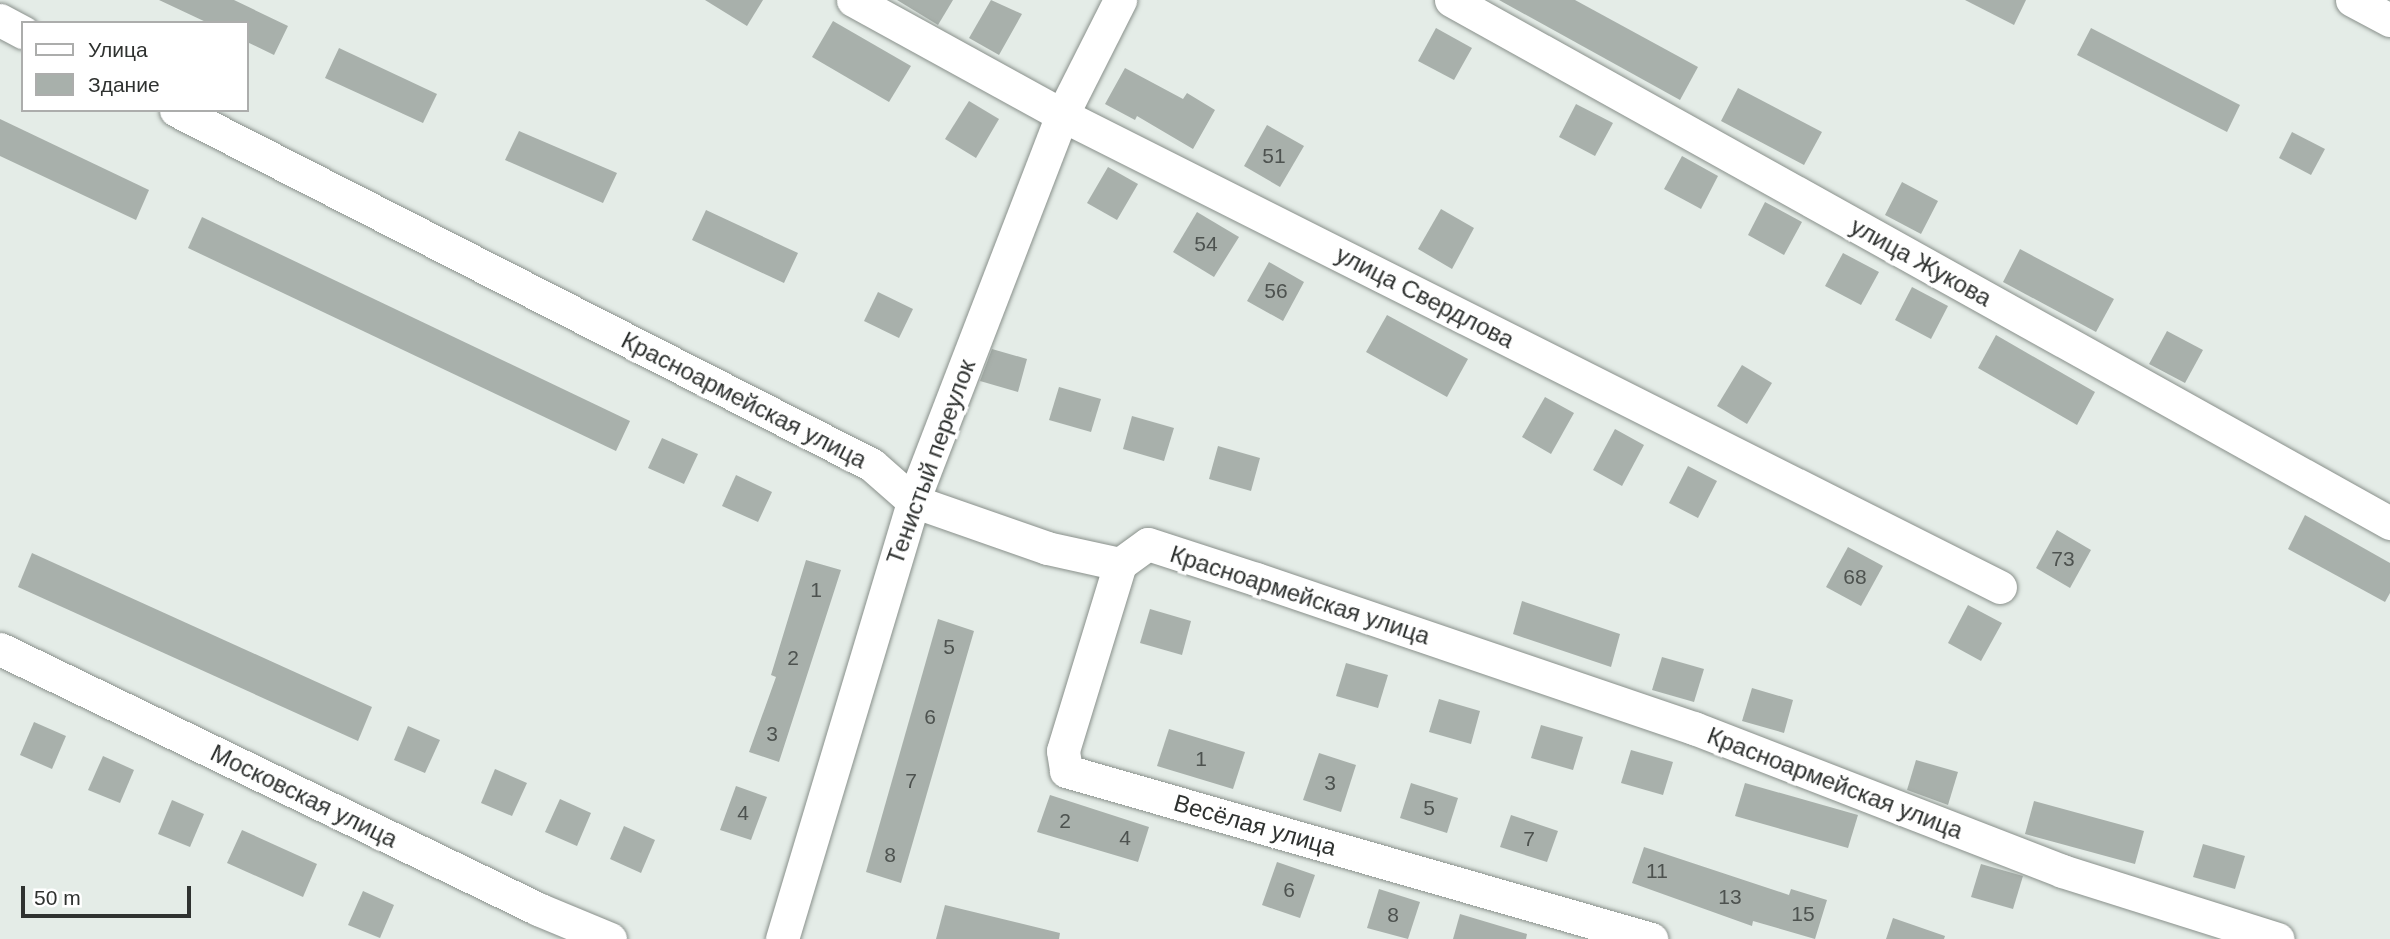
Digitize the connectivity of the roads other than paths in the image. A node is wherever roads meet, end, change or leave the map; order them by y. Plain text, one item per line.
1 (853, 0) edge
2 (1120, 0) edge
3 (1451, 0) edge
4 (2352, 0) edge
5 (0, 20) edge
6 (2390, 20) edge
7 (21, 31) edge
8 (180, 112) edge
9 (1062, 115) junction
10 (913, 501) junction
11 (2390, 523) edge
12 (1120, 564) junction
13 (2000, 587) dead end
14 (0, 649) edge
15 (610, 939) edge
16 (782, 939) edge
17 (1651, 939) edge
18 (2278, 939) edge

1 - 9 street, улица Свердлова
2 - 9 street, Тенистый переулок
3 - 11 street, улица Жукова
4 - 6 street
5 - 7 street
8 - 10 street, Красноармейская улица
9 - 10 street, Тенистый переулок
9 - 13 street, улица Свердлова
10 - 12 street, Красноармейская улица
10 - 16 street, Тенистый переулок
12 - 17 street, Весёлая улица
12 - 18 street, Красноармейская улица
14 - 15 street, Московская улица

